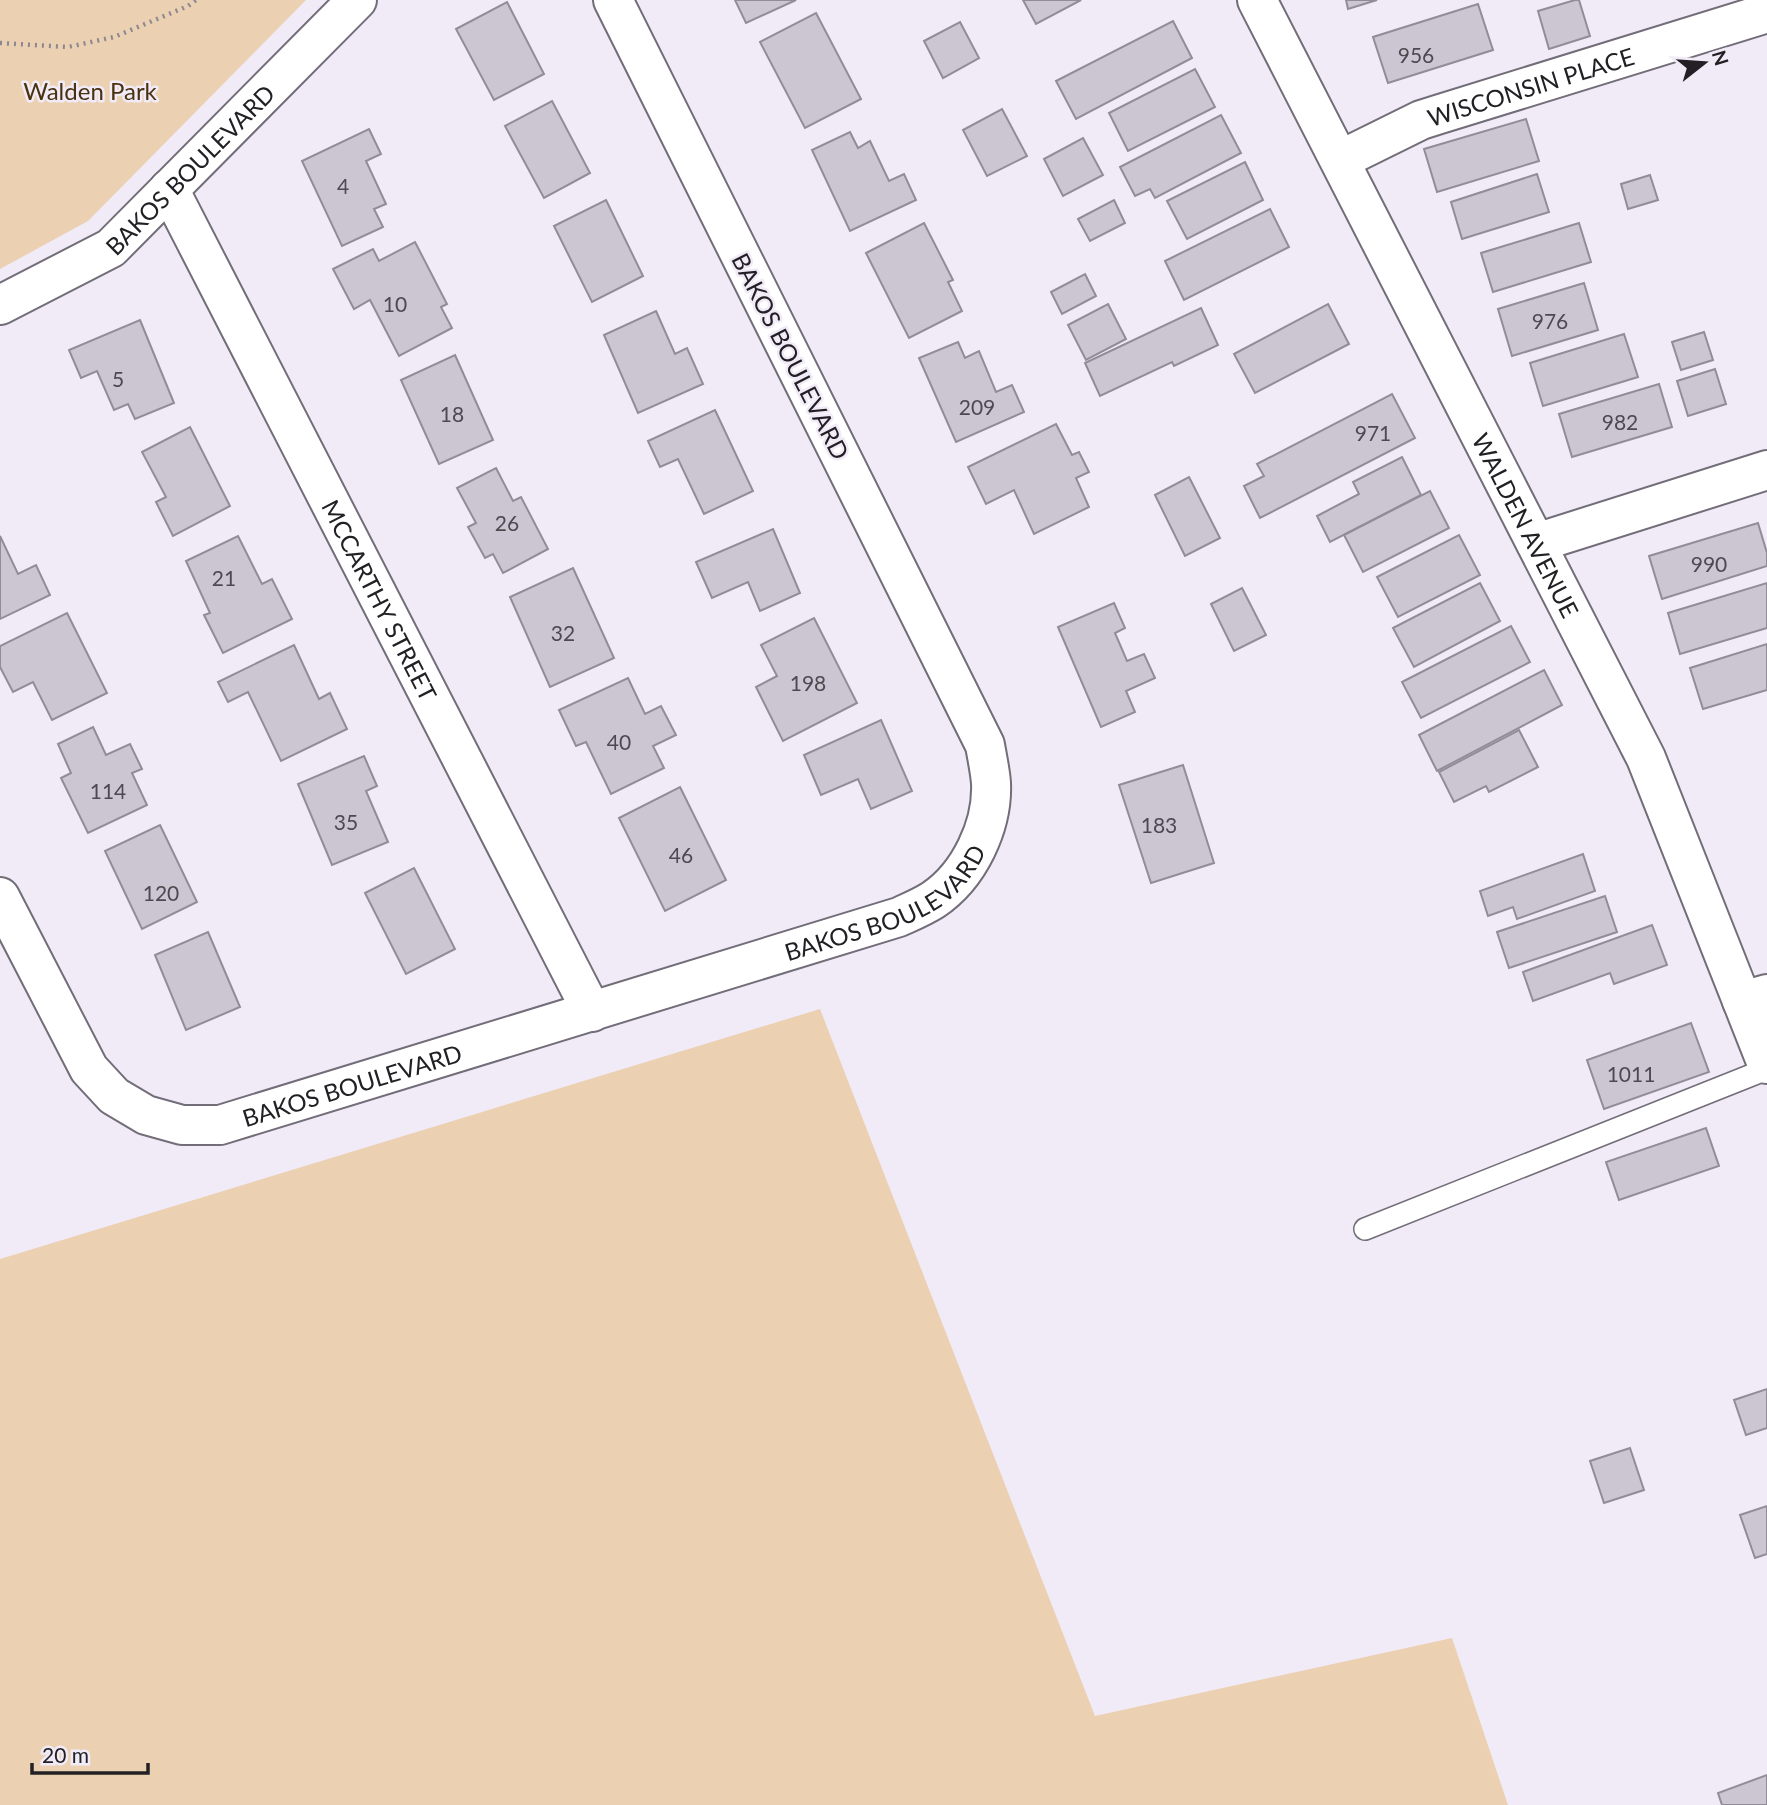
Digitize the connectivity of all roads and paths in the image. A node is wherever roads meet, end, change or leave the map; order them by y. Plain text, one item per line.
1 (196, 0) edge
2 (357, 0) edge
3 (613, 0) edge
4 (1257, 0) edge
5 (1767, 13) edge
6 (0, 43) edge
7 (1340, 160) junction
8 (169, 189) junction
9 (0, 305) edge
10 (1767, 470) edge
11 (1536, 542) junction
12 (0, 897) edge
13 (1755, 998) edge
14 (592, 1012) junction
15 (1767, 1067) edge
16 (1365, 1230) dead end

1 - 6 path
2 - 8 street, BAKOS BOULEVARD
3 - 14 street, BAKOS BOULEVARD
4 - 7 street, WALDEN AVENUE
5 - 7 street, WISCONSIN PLACE
7 - 11 street, WALDEN AVENUE
8 - 9 street, BAKOS BOULEVARD
8 - 14 street, MCCARTHY STREET
10 - 11 street
11 - 13 street, WALDEN AVENUE
12 - 14 street, BAKOS BOULEVARD
13 - 15 street, WALDEN AVENUE
15 - 16 lane

